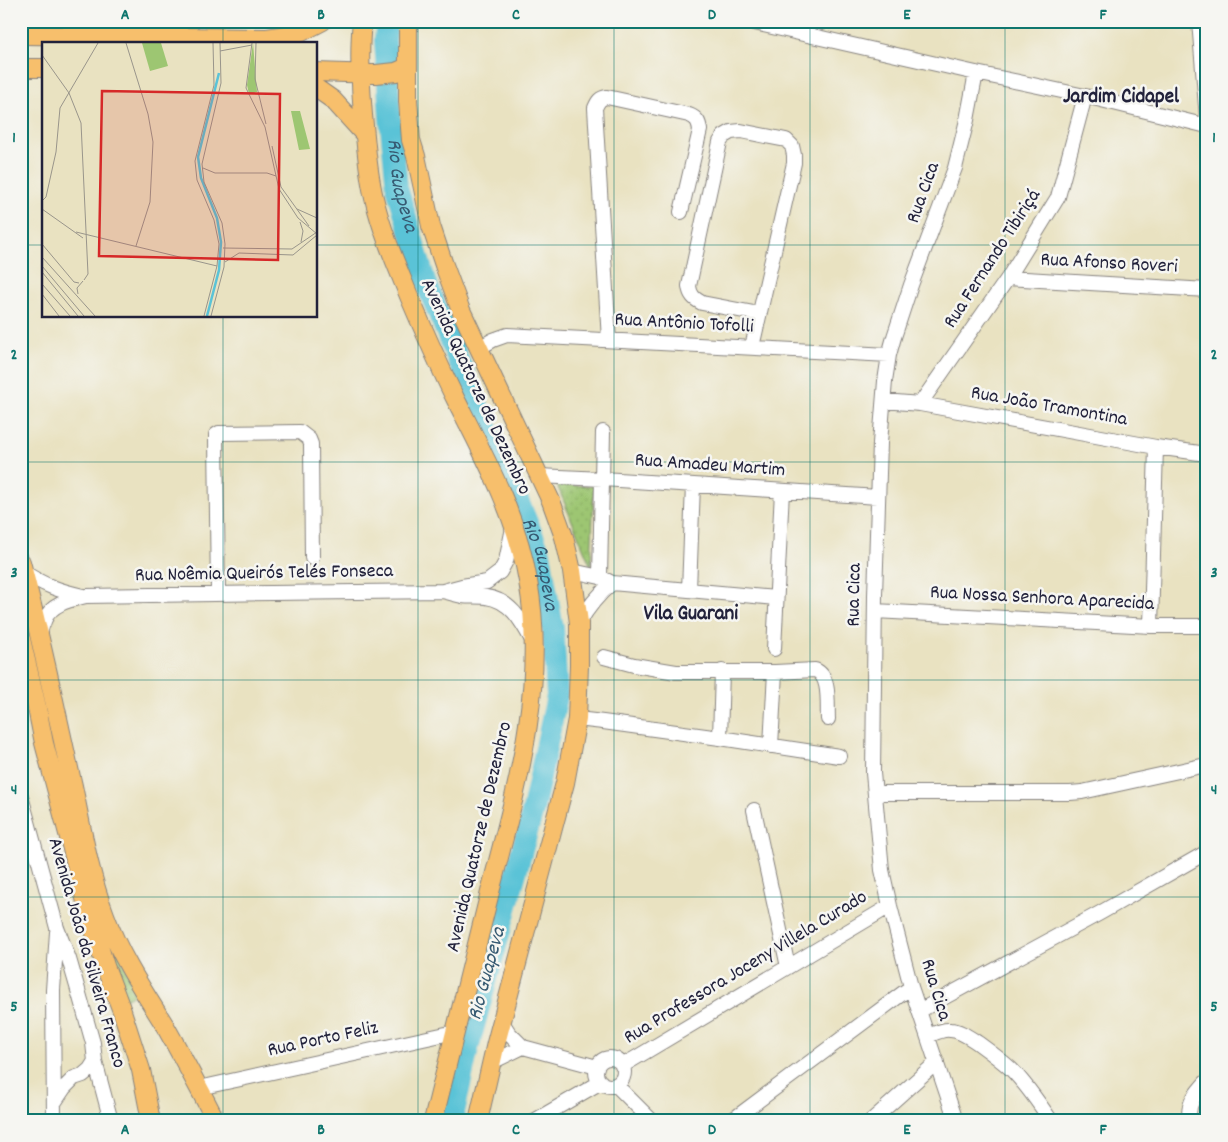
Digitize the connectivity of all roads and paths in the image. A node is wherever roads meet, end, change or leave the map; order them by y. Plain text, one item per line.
1 (323, 21) edge
2 (362, 21) edge
3 (408, 21) edge
4 (746, 21) edge
5 (1199, 21) edge
6 (21, 35) edge
7 (238, 41) edge
8 (21, 68) edge
9 (42, 68) edge
10 (402, 68) junction
11 (318, 72) edge
12 (368, 73) junction
13 (976, 73) junction
14 (318, 89) edge
15 (1085, 96) junction
16 (1207, 119) edge
17 (1207, 126) edge
18 (365, 135) junction
19 (681, 212) dead end
20 (1008, 278) junction
21 (1207, 290) edge
22 (759, 314) junction
23 (609, 340) junction
24 (752, 347) junction
25 (479, 348) junction
26 (889, 355) junction
27 (884, 401) junction
28 (920, 404) junction
29 (603, 432) dead end
30 (1156, 447) junction
31 (1207, 454) edge
32 (539, 476) junction
33 (602, 478) junction
34 (693, 485) junction
35 (782, 491) junction
36 (878, 497) junction
37 (514, 526) junction
38 (312, 558) dead end
39 (23, 567) edge
40 (572, 570) junction
41 (606, 580) junction
42 (689, 590) junction
43 (443, 591) junction
44 (218, 593) junction
45 (86, 596) junction
46 (776, 598) junction
47 (875, 611) junction
48 (578, 623) junction
49 (1150, 626) junction
50 (1207, 626) edge
51 (40, 634) junction
52 (21, 639) edge
53 (534, 646) junction
54 (774, 649) dead end
55 (604, 657) dead end
56 (25, 667) edge
57 (722, 671) junction
58 (774, 672) junction
59 (577, 719) junction
60 (828, 719) dead end
61 (720, 738) junction
62 (771, 746) junction
63 (839, 756) dead end
64 (1206, 765) edge
65 (875, 793) junction
66 (21, 796) edge
67 (754, 810) dead end
68 (1207, 852) edge
69 (890, 906) junction
70 (58, 928) junction
71 (788, 967) junction
72 (912, 987) junction
73 (53, 990) junction
74 (78, 990) junction
75 (148, 1000) junction
76 (122, 1011) junction
77 (919, 1011) junction
78 (502, 1022) junction
79 (455, 1032) junction
80 (928, 1036) junction
81 (523, 1047) junction
82 (53, 1059) junction
83 (95, 1061) junction
84 (492, 1062) junction
85 (937, 1062) junction
86 (622, 1066) junction
87 (597, 1068) junction
88 (74, 1078) junction
89 (1207, 1081) edge
90 (601, 1082) junction
91 (616, 1085) junction
92 (199, 1088) junction
93 (54, 1103) junction
94 (54, 1121) edge
95 (111, 1121) edge
96 (151, 1121) edge
97 (216, 1121) edge
98 (433, 1121) edge
99 (478, 1121) edge
100 (534, 1121) edge
101 (652, 1121) edge
102 (731, 1121) edge
103 (871, 1121) edge
104 (956, 1121) edge
105 (1051, 1121) edge
106 (1190, 1121) edge

1 - 7 main road
2 - 12 main road, Avenida Quatorze de Dezembro
3 - 10 main road, Avenida Quatorze de Dezembro
4 - 13 street
5 - 16 street
6 - 7 main road
8 - 9 main road
10 - 12 main road
10 - 25 main road, Avenida Quatorze de Dezembro
11 - 12 main road
12 - 18 main road, Avenida Quatorze de Dezembro
13 - 15 street
13 - 26 street, Rua Cica
14 - 18 main road
15 - 17 street
15 - 20 street, Rua Fernando Tibiriçá
18 - 37 main road, Avenida Quatorze de Dezembro
19 - 23 street
20 - 21 street, Rua Afonso Roveri
20 - 28 street, Rua Fernando Tibiriçá
22 - 22 street
22 - 24 street
23 - 24 street, Rua Antônio Tofolli
23 - 25 street, Rua Antônio Tofolli
24 - 26 street, Rua Antônio Tofolli
25 - 32 main road, Avenida Quatorze de Dezembro
26 - 27 street, Rua Cica
27 - 28 street, Rua João Tramontina
27 - 36 street, Rua Cica
28 - 30 street, Rua João Tramontina
29 - 33 street
30 - 31 street, Rua João Tramontina
30 - 49 street
32 - 33 street, Rua Amadeu Martim
32 - 40 main road, Avenida Quatorze de Dezembro
33 - 34 street, Rua Amadeu Martim
33 - 41 street
34 - 35 street, Rua Amadeu Martim
34 - 42 street
35 - 36 street, Rua Amadeu Martim
35 - 46 street
36 - 47 street, Rua Cica
37 - 43 street, Rua Noêmia Queirós Telés Fonseca
37 - 53 main road, Avenida Quatorze de Dezembro
38 - 44 street
39 - 45 street, Rua Noêmia Queirós Telés Fonseca
39 - 51 main road
40 - 41 street
40 - 48 main road, Avenida Quatorze de Dezembro
41 - 42 street
41 - 48 street
42 - 46 street
43 - 44 street, Rua Noêmia Queirós Telés Fonseca
43 - 53 street, Rua Noêmia Queirós Telés Fonseca
44 - 45 street, Rua Noêmia Queirós Telés Fonseca
45 - 51 street, Rua Noêmia Queirós Telés Fonseca
46 - 54 street
47 - 49 street, Rua Nossa Senhora Aparecida
47 - 65 street, Rua Cica
48 - 59 main road, Avenida Quatorze de Dezembro
49 - 50 street, Rua Nossa Senhora Aparecida
51 - 75 main road
52 - 56 main road
53 - 79 main road, Avenida Quatorze de Dezembro
55 - 57 street
56 - 76 main road
57 - 58 street
57 - 61 street
58 - 60 street
58 - 62 street
59 - 61 street
59 - 78 main road, Avenida Quatorze de Dezembro
61 - 62 street
62 - 63 street
64 - 65 street
65 - 69 street, Rua Cica
66 - 70 street, Avenida João da Silveira Franco
67 - 71 street
68 - 77 street
69 - 71 street, Rua Professora Joceny Villela Curado
69 - 72 street, Rua Cica
70 - 73 street
70 - 74 street, Avenida João da Silveira Franco
71 - 86 street, Rua Professora Joceny Villela Curado
72 - 77 street, Rua Cica
72 - 102 street
73 - 74 street
73 - 82 street
74 - 83 street, Avenida João da Silveira Franco
75 - 76 main road
75 - 92 main road
76 - 96 main road
77 - 80 street, Rua Cica
78 - 81 street
78 - 84 main road, Avenida Quatorze de Dezembro
79 - 92 street, Rua Porto Feliz
79 - 98 main road, Avenida Quatorze de Dezembro
80 - 85 street, Rua Cica
80 - 105 street
81 - 84 street
81 - 87 street
82 - 88 street
82 - 93 street
83 - 88 street
83 - 95 street, Avenida João da Silveira Franco
84 - 99 main road, Avenida Quatorze de Dezembro
85 - 103 street
85 - 104 street, Rua Cica
86 - 87 street
86 - 91 street
87 - 90 street
88 - 93 street
89 - 106 street
90 - 91 street
90 - 100 street
91 - 101 street
92 - 97 main road
93 - 94 street

